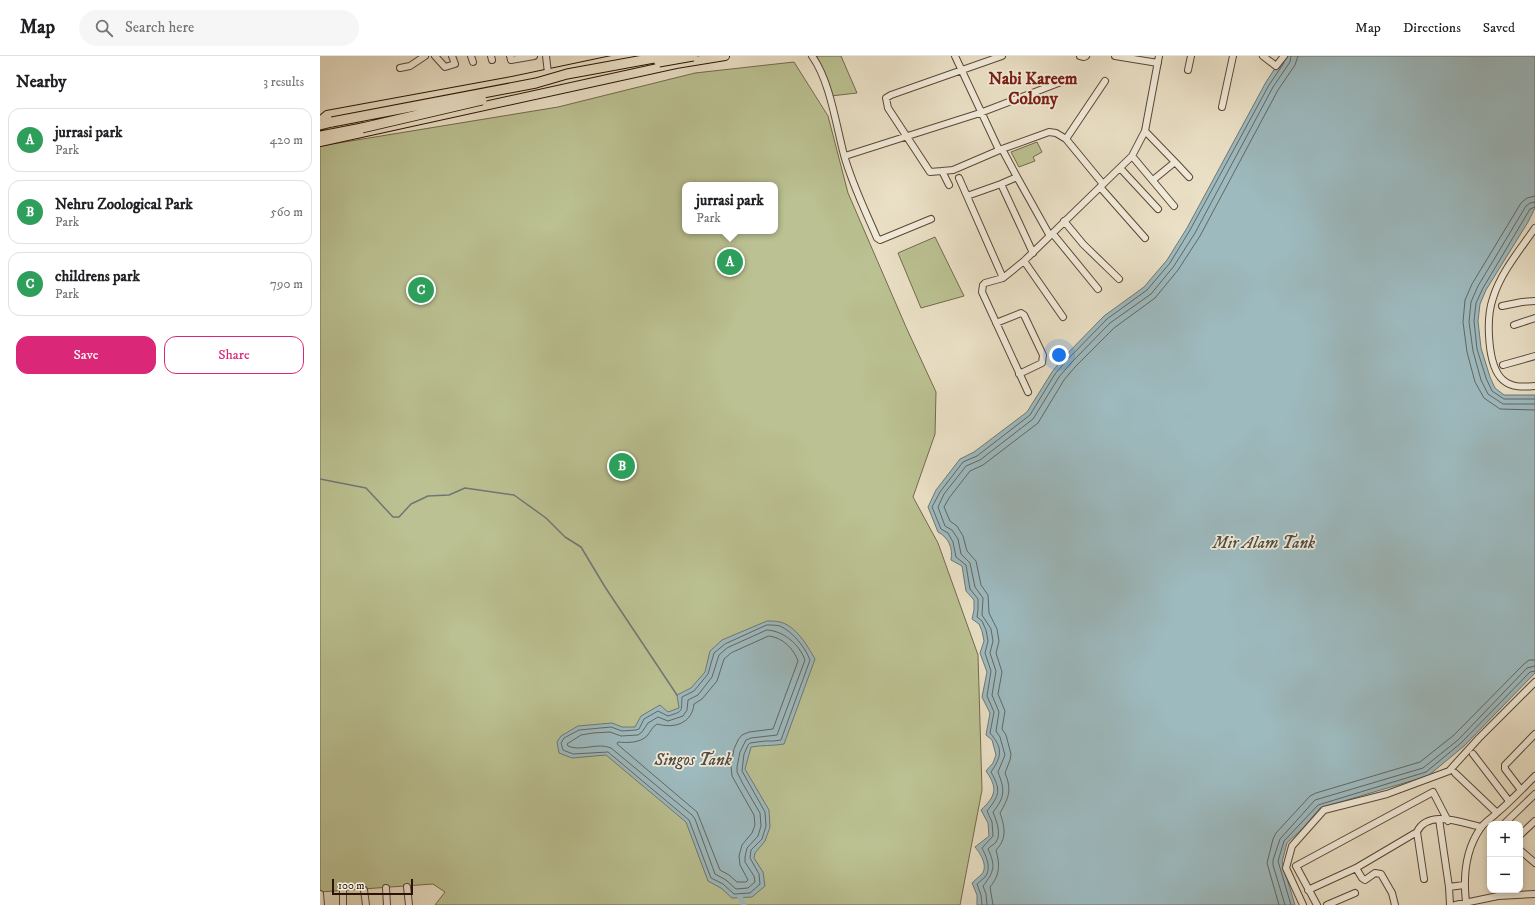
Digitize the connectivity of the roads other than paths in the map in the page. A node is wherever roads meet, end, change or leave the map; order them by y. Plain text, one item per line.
1 (425, 56) edge
2 (436, 56) edge
3 (452, 56) edge
4 (510, 56) edge
5 (534, 56) edge
6 (546, 56) edge
7 (631, 56) edge
8 (665, 56) edge
9 (693, 56) edge
10 (725, 56) edge
11 (812, 56) edge
12 (955, 56) edge
13 (1002, 56) edge
14 (1080, 56) edge
15 (1086, 56) edge
16 (1115, 56) edge
17 (1191, 56) edge
18 (1233, 56) edge
19 (1263, 56) edge
20 (1284, 56) edge
21 (1159, 59) edge
22 (400, 68) dead end
23 (961, 70) junction
24 (1188, 70) dead end
25 (548, 73) junction
26 (1105, 81) dead end
27 (507, 82) junction
28 (1060, 82) dead end
29 (513, 100) junction
30 (1222, 107) dead end
31 (980, 113) junction
32 (320, 121) edge
33 (320, 125) edge
34 (1145, 131) junction
35 (907, 136) junction
36 (321, 138) edge
37 (1066, 139) junction
38 (1000, 150) junction
39 (845, 156) junction
40 (1132, 156) junction
41 (1175, 162) junction
42 (1120, 168) junction
43 (942, 171) junction
44 (1017, 177) junction
45 (1189, 177) dead end
46 (959, 178) dead end
47 (1153, 180) junction
48 (1001, 184) junction
49 (949, 185) dead end
50 (1101, 186) junction
51 (967, 196) junction
52 (1174, 206) dead end
53 (1158, 210) dead end
54 (931, 219) dead end
55 (1064, 221) junction
56 (1535, 228) edge
57 (1051, 235) junction
58 (1145, 238) dead end
59 (1033, 253) junction
60 (1024, 261) junction
61 (1003, 278) junction
62 (1119, 279) dead end
63 (1098, 289) dead end
64 (1535, 302) edge
65 (1502, 306) dead end
66 (1062, 317) dead end
67 (1535, 318) edge
68 (996, 323) junction
69 (1514, 325) dead end
70 (1535, 356) edge
71 (1503, 365) dead end
72 (1019, 374) junction
73 (1535, 386) edge
74 (1028, 392) dead end
75 (1535, 682) edge
76 (1535, 734) edge
77 (1473, 754) dead end
78 (1455, 773) dead end
79 (1535, 776) edge
80 (1521, 790) junction
81 (1535, 794) edge
82 (1509, 801) junction
83 (1497, 813) junction
84 (1439, 819) junction
85 (1448, 821) junction
86 (1507, 821) edge
87 (1535, 821) edge
88 (1481, 827) junction
89 (1417, 832) junction
90 (1523, 832) edge
91 (1523, 853) edge
92 (1535, 863) edge
93 (1356, 868) junction
94 (1424, 879) dead end
95 (1464, 885) junction
96 (407, 887) dead end
97 (1449, 887) junction
98 (386, 888) dead end
99 (364, 890) dead end
100 (1308, 890) junction
101 (343, 891) dead end
102 (1355, 893) dead end
103 (320, 894) edge
104 (1535, 894) edge
105 (1466, 902) junction
106 (321, 905) edge
107 (344, 905) edge
108 (366, 905) edge
109 (387, 905) edge
110 (409, 905) edge
111 (1303, 905) edge
112 (1317, 905) edge
113 (1327, 905) edge
114 (1395, 905) edge
115 (1450, 905) edge
116 (1455, 905) edge

1 - 22 street
2 - 3 street
4 - 5 street
6 - 25 street
7 - 25 main road
8 - 33 highway, bridge
9 - 36 highway, bridge
10 - 29 main road
11 - 39 street
12 - 23 street
13 - 23 street
14 - 15 street
16 - 21 street
17 - 24 street
18 - 30 street
19 - 20 street
21 - 34 street
23 - 31 street
23 - 35 street
25 - 27 main road
26 - 37 street
27 - 29 main road
27 - 32 main road
28 - 31 street
29 - 36 main road
31 - 35 street
31 - 38 street
34 - 40 street
34 - 41 street
35 - 39 street
35 - 43 street
37 - 38 street
37 - 50 street
38 - 43 street
38 - 44 street
39 - 54 street
40 - 42 street
40 - 47 street
41 - 45 street
41 - 47 street
42 - 50 street
42 - 53 street
43 - 49 street
44 - 48 street
44 - 57 street
46 - 51 street
47 - 52 street
48 - 51 street
48 - 59 street
50 - 55 street
50 - 58 street
51 - 61 street
55 - 57 street
55 - 62 street
56 - 73 street
57 - 59 street
57 - 63 street
59 - 60 street
60 - 61 street
60 - 66 street
61 - 68 street
64 - 65 street
67 - 69 street
68 - 72 street
68 - 72 street
70 - 71 street
72 - 74 street
75 - 111 street
76 - 80 street
77 - 82 street
78 - 83 street
79 - 80 street
80 - 82 street
81 - 86 street
82 - 83 street
83 - 88 street
84 - 85 street
84 - 89 street
84 - 97 street
85 - 88 street
85 - 100 street
87 - 90 street
88 - 95 street
89 - 93 street
89 - 94 street
91 - 92 street
93 - 100 street
93 - 114 street
95 - 97 street
95 - 105 street
96 - 110 street
97 - 115 street
98 - 109 street
99 - 108 street
100 - 112 street
101 - 107 street
102 - 113 street
103 - 106 street
104 - 105 street
105 - 116 street

